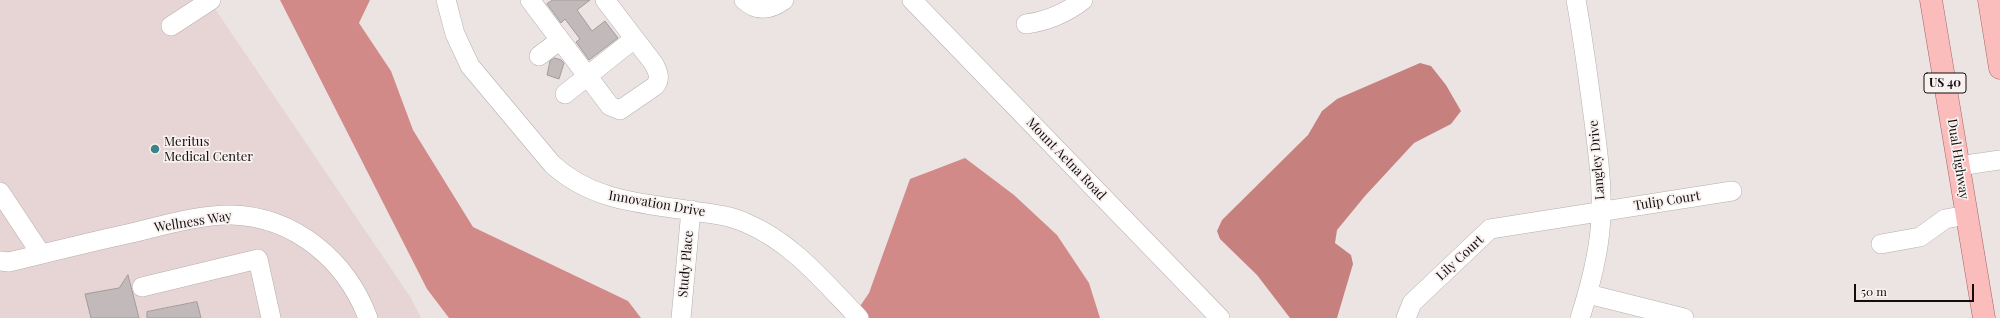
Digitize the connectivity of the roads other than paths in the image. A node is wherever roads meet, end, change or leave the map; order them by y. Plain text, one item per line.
1 (211, 0) edge
2 (446, 0) edge
3 (531, 0) edge
4 (605, 0) edge
5 (744, 0) edge
6 (784, 0) edge
7 (912, 0) edge
8 (1083, 0) edge
9 (1576, 0) edge
10 (1931, 0) edge
11 (1989, 0) edge
12 (1026, 24) dead end
13 (171, 26) dead end
14 (634, 39) junction
15 (560, 40) junction
16 (539, 56) dead end
17 (2000, 68) edge
18 (588, 76) junction
19 (565, 94) dead end
20 (2000, 160) edge
21 (1959, 166) junction
22 (1732, 191) dead end
23 (0, 192) edge
24 (691, 210) junction
25 (1601, 211) junction
26 (1967, 215) junction
27 (1881, 244) dead end
28 (41, 254) junction
29 (0, 261) edge
30 (142, 287) dead end
31 (1588, 294) junction
32 (270, 318) edge
33 (368, 318) edge
34 (681, 318) edge
35 (859, 318) edge
36 (1220, 318) edge
37 (1406, 318) edge
38 (1580, 318) edge
39 (1684, 318) edge
40 (1984, 318) edge

1 - 13 street
2 - 24 street, Innovation Drive
3 - 15 street
4 - 14 street
5 - 6 street
7 - 36 street, Mount Aetna Road
8 - 12 street
9 - 25 street, Langley Drive
10 - 21 main road, Dual Highway / US 40
11 - 17 main road
14 - 18 street
14 - 18 street
15 - 16 street
15 - 18 street
18 - 19 street
20 - 21 street
21 - 26 main road, Dual Highway / US 40
22 - 25 street, Tulip Court
23 - 28 street
24 - 34 street, Study Place
24 - 35 street, Innovation Drive
25 - 31 street, Langley Drive
25 - 37 street, Lily Court
26 - 27 street
26 - 40 main road, Dual Highway / US 40
28 - 29 street, Wellness Way
28 - 33 street, Wellness Way
30 - 32 street
31 - 38 street, Langley Drive
31 - 39 street

